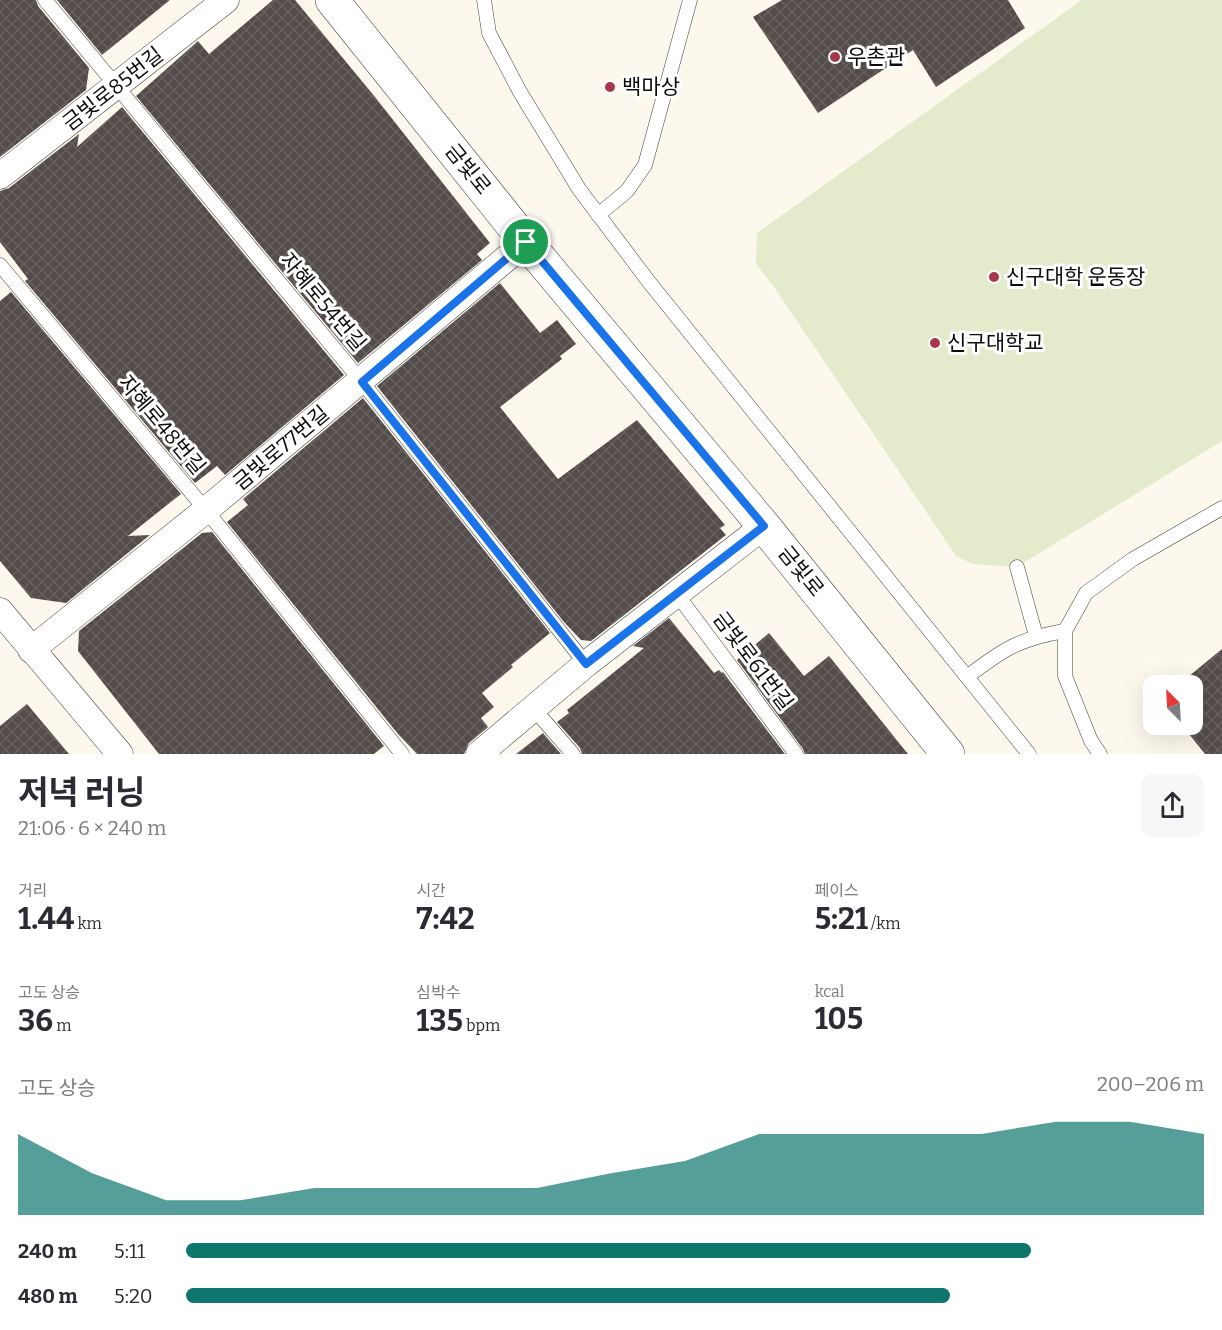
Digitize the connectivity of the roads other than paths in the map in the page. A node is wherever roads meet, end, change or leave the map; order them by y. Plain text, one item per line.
1 (45, 0) edge
2 (226, 0) edge
3 (332, 0) edge
4 (484, 0) edge
5 (690, 0) edge
6 (116, 87) junction
7 (0, 176) edge
8 (598, 215) junction
9 (526, 242) junction
10 (0, 265) edge
11 (362, 382) junction
12 (1222, 508) edge
13 (206, 510) junction
14 (764, 526) junction
15 (1017, 567) dead end
16 (676, 593) junction
17 (0, 611) edge
18 (1065, 631) junction
19 (1036, 636) junction
20 (31, 650) junction
21 (586, 664) junction
22 (967, 677) junction
23 (534, 709) junction
24 (120, 754) edge
25 (402, 754) edge
26 (479, 754) edge
27 (573, 754) edge
28 (796, 754) edge
29 (948, 754) edge
30 (1029, 754) edge
31 (1100, 754) edge

1 - 6 lane, 자혜로54번길
2 - 6 street, 금빛로85번길
3 - 9 street, 금빛로
4 - 8 lane
5 - 8 lane
6 - 7 street, 금빛로85번길
6 - 11 lane, 자혜로54번길
8 - 22 lane
9 - 11 street, 금빛로77번길
9 - 14 street, 금빛로
10 - 13 lane, 자혜로48번길
11 - 13 street, 금빛로77번길
11 - 21 lane, 자혜로54번길
12 - 18 lane
13 - 20 street, 금빛로77번길
13 - 25 lane, 자혜로48번길
14 - 16 street
14 - 29 street, 금빛로
15 - 19 lane
16 - 21 street
16 - 28 lane, 금빛로61번길
17 - 20 street
18 - 19 lane
18 - 31 lane
19 - 22 lane
20 - 24 street
21 - 23 street
22 - 30 lane
23 - 26 street
23 - 27 lane

